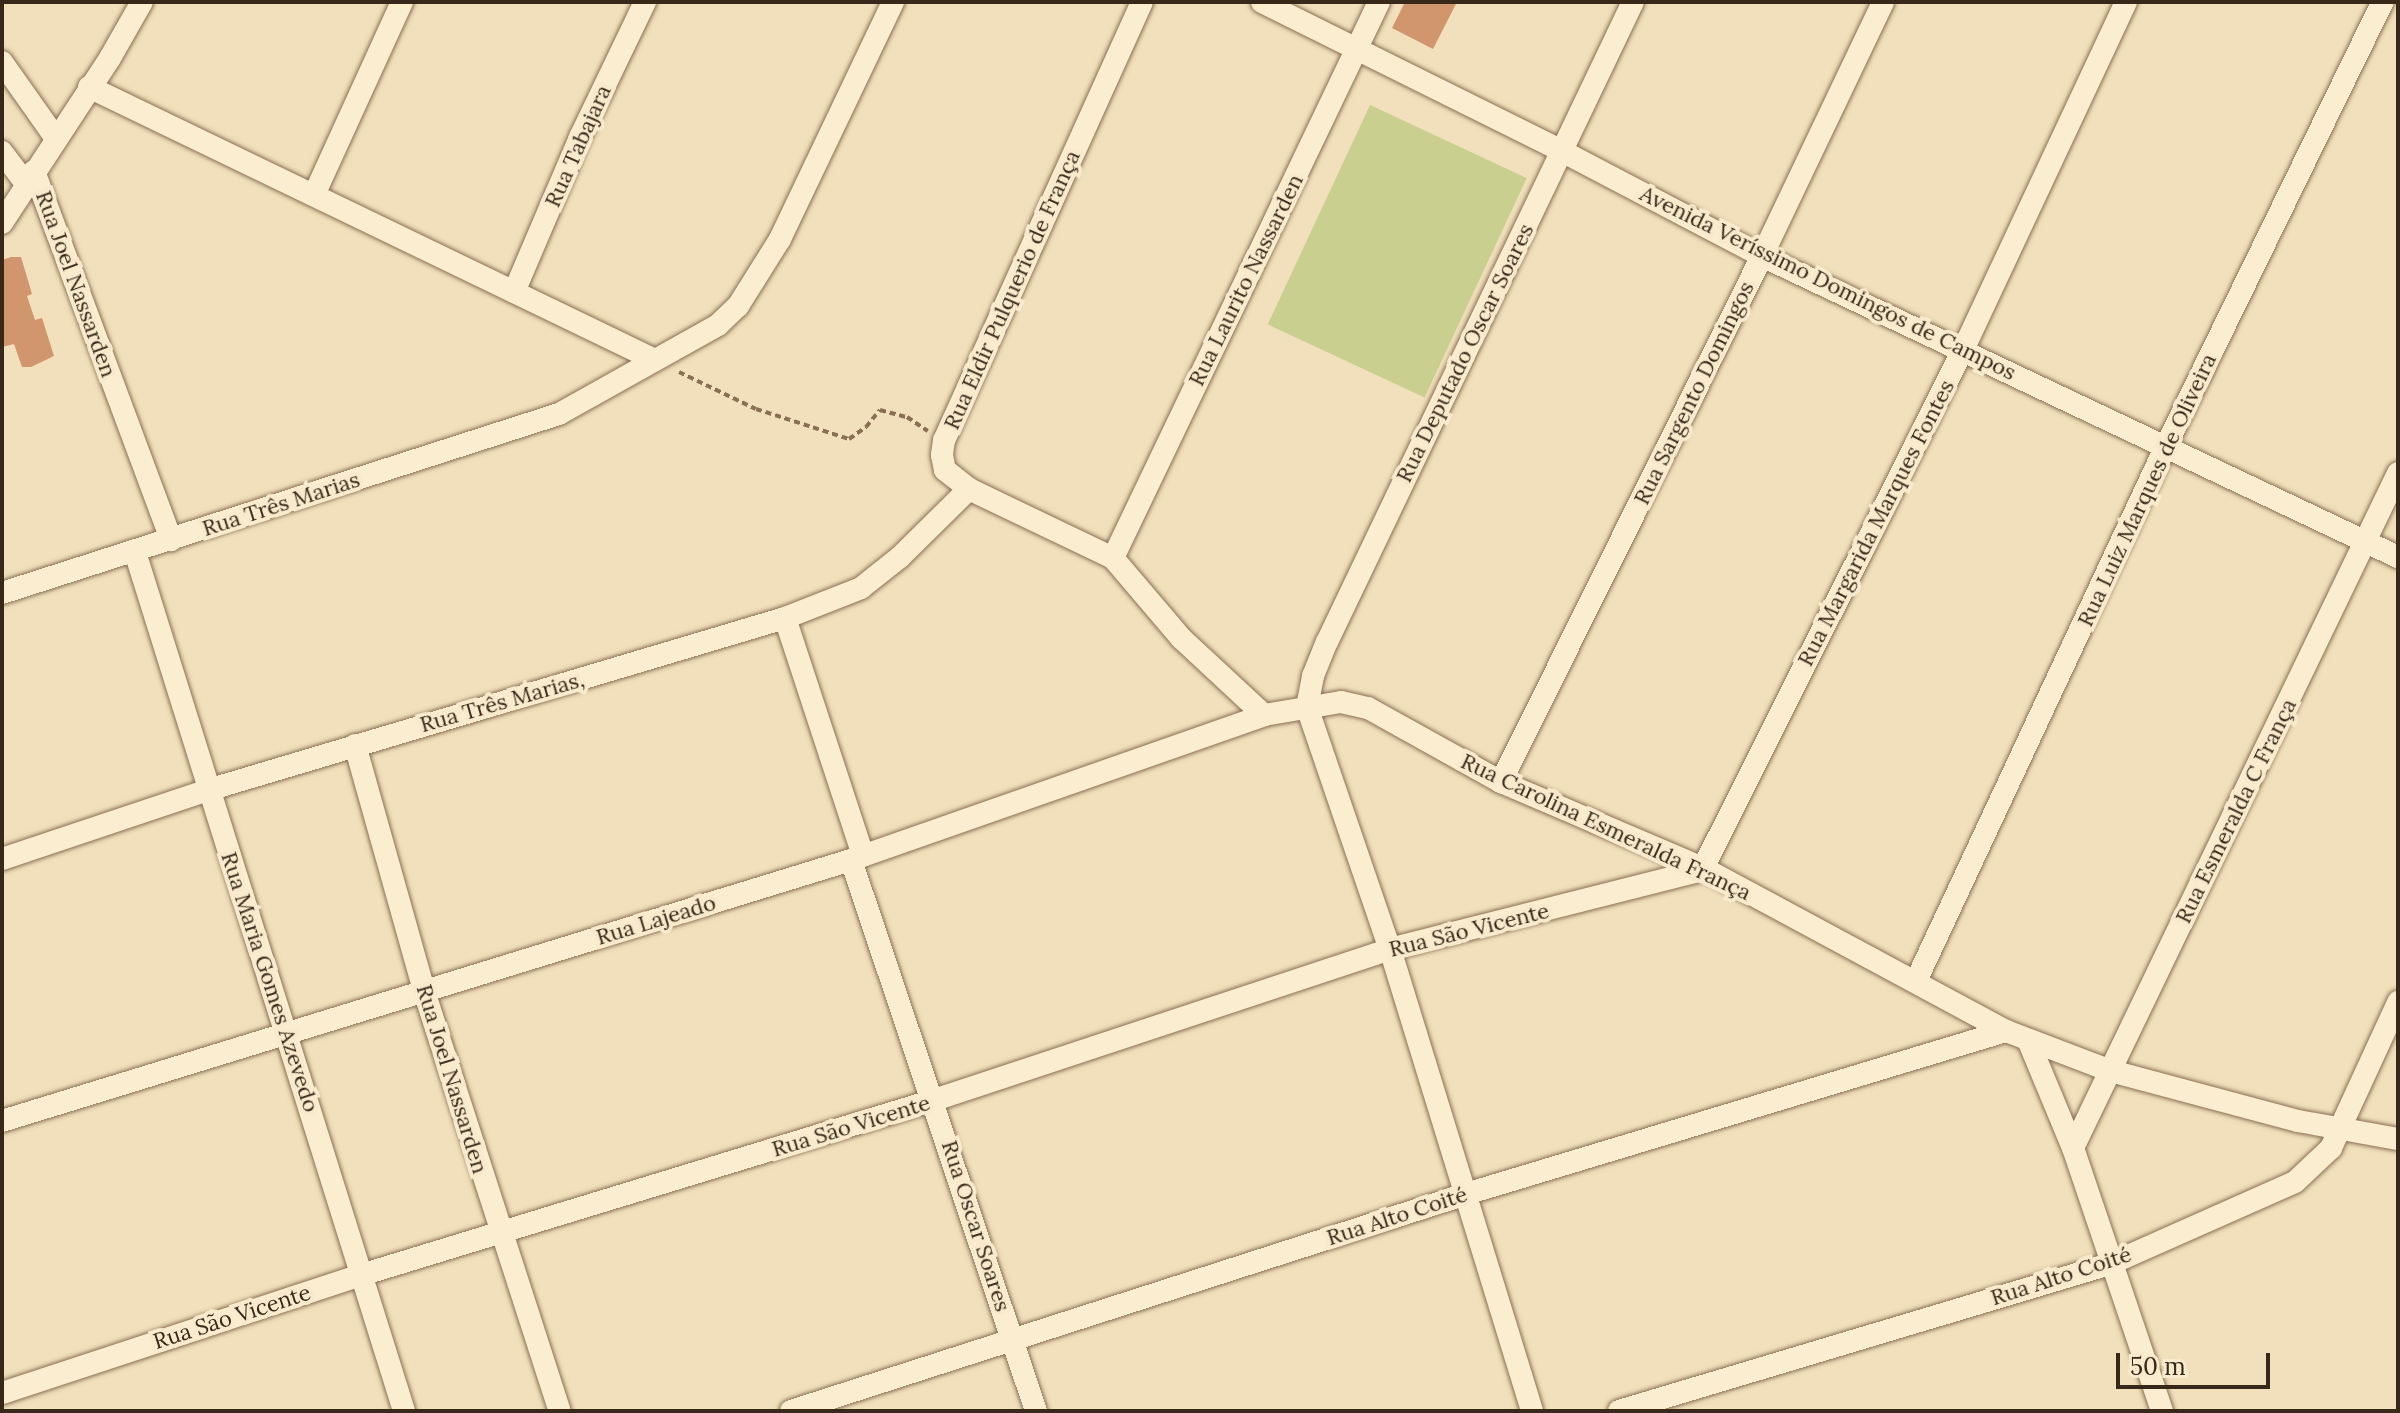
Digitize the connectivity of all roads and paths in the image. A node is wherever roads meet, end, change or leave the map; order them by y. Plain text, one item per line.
1 (142, 2) edge
2 (402, 2) edge
3 (645, 2) edge
4 (893, 2) edge
5 (1142, 2) edge
6 (1262, 2) edge
7 (1379, 2) edge
8 (1633, 2) edge
9 (1883, 2) edge
10 (2126, 2) edge
11 (2383, 2) edge
12 (1356, 50) junction
13 (2, 62) edge
14 (89, 87) junction
15 (55, 137) junction
16 (1562, 151) junction
17 (2, 152) edge
18 (30, 178) junction
19 (314, 195) junction
20 (2, 223) edge
21 (1762, 256) junction
22 (514, 292) junction
23 (1963, 350) junction
24 (655, 360) junction
25 (944, 440) junction
26 (2165, 448) junction
27 (2398, 473) edge
28 (969, 489) junction
29 (171, 540) junction
30 (2365, 541) junction
31 (135, 552) junction
32 (2398, 557) edge
33 (1113, 558) junction
34 (2, 593) edge
35 (785, 618) junction
36 (1307, 707) junction
37 (1264, 715) junction
38 (355, 745) junction
39 (1501, 782) junction
40 (208, 790) junction
41 (857, 857) junction
42 (2, 859) edge
43 (1703, 868) junction
44 (1390, 949) junction
45 (1916, 981) junction
46 (424, 991) junction
47 (2398, 1002) edge
48 (2006, 1031) junction
49 (288, 1033) junction
50 (2028, 1040) junction
51 (2111, 1071) junction
52 (934, 1100) junction
53 (2, 1121) edge
54 (2341, 1127) junction
55 (2398, 1139) edge
56 (2073, 1148) junction
57 (1466, 1194) junction
58 (501, 1235) junction
59 (2110, 1264) junction
60 (361, 1275) junction
61 (1014, 1340) junction
62 (2, 1393) edge
63 (404, 1411) edge
64 (560, 1411) edge
65 (791, 1411) edge
66 (1036, 1411) edge
67 (1532, 1411) edge
68 (1619, 1411) edge
69 (2162, 1411) edge

1 - 14 street, Rua Joel Nassarden
2 - 19 street
3 - 22 street, Rua Tabajara
4 - 24 street
5 - 25 street, Rua Eldir Pulquerio de França
6 - 12 street, Avenida Veríssimo Domingos de Campos
7 - 12 street, Rua Laurito Nassarden
8 - 16 street, Rua Deputado Oscar Soares
9 - 21 street, Rua Sargento Domingos
10 - 23 street, Rua Margarida Marques Fontes
11 - 26 street, Rua Luiz Marques de Oliveira
12 - 16 street, Avenida Veríssimo Domingos de Campos
12 - 33 street, Rua Laurito Nassarden
13 - 15 street
14 - 15 street, Rua Joel Nassarden
14 - 19 street
15 - 18 street, Rua Joel Nassarden
16 - 21 street, Avenida Veríssimo Domingos de Campos
16 - 36 street, Rua Deputado Oscar Soares
17 - 18 street
18 - 20 street
18 - 29 street, Rua Joel Nassarden
19 - 22 street
21 - 23 street, Avenida Veríssimo Domingos de Campos
21 - 39 street, Rua Sargento Domingos
22 - 24 street
23 - 26 street, Avenida Veríssimo Domingos de Campos
23 - 43 street, Rua Margarida Marques Fontes
24 - 25 path
24 - 29 street, Rua Três Marias
25 - 28 street, Rua Eldir Pulquerio de França
26 - 30 street, Avenida Veríssimo Domingos de Campos
26 - 45 street, Rua Luiz Marques de Oliveira
27 - 30 street, Rua Esmeralda C França
28 - 33 street, Rua Eldir Pulquerio de França
28 - 35 street, Rua Três Marias,
29 - 31 street, Rua Três Marias
30 - 32 street, Avenida Veríssimo Domingos de Campos
30 - 51 street, Rua Esmeralda C França
31 - 34 street, Rua Três Marias
31 - 40 street, Rua Maria Gomes Azevedo
33 - 37 street, Rua Eldir Pulquerio de França
35 - 38 street, Rua Três Marias,
35 - 41 street, Rua Oscar Soares
36 - 37 street, Rua Lajeado
36 - 39 street, Rua Carolina Esmeralda França
36 - 44 street
37 - 41 street, Rua Lajeado
38 - 40 street, Rua Três Marias,
38 - 46 street, Rua Joel Nassarden
39 - 43 street, Rua Carolina Esmeralda França
40 - 42 street, Rua Três Marias,
40 - 49 street, Rua Maria Gomes Azevedo
41 - 46 street, Rua Lajeado
41 - 52 street, Rua Oscar Soares
43 - 44 street, Rua São Vicente
43 - 45 street, Rua Carolina Esmeralda França
44 - 52 street, Rua São Vicente
44 - 57 street
45 - 48 street, Rua Carolina Esmeralda França
46 - 49 street, Rua Lajeado
46 - 58 street, Rua Joel Nassarden
47 - 54 street, Rua Alto Coité
48 - 50 street, Rua Carolina Esmeralda França
48 - 57 street, Rua Alto Coité
49 - 53 street, Rua Lajeado
49 - 60 street, Rua Maria Gomes Azevedo
50 - 51 street, Rua Carolina Esmeralda França
50 - 56 street
51 - 54 street, Rua Carolina Esmeralda França
51 - 56 street, Rua Esmeralda C França
52 - 58 street, Rua São Vicente
52 - 61 street, Rua Oscar Soares
54 - 55 street, Rua Carolina Esmeralda França
54 - 59 street, Rua Alto Coité
56 - 59 street
57 - 61 street, Rua Alto Coité
57 - 67 street
58 - 60 street, Rua São Vicente
58 - 64 street, Rua Joel Nassarden
59 - 68 street, Rua Alto Coité
59 - 69 street
60 - 62 street, Rua São Vicente
60 - 63 street, Rua Maria Gomes Azevedo
61 - 65 street, Rua Alto Coité
61 - 66 street, Rua Oscar Soares

